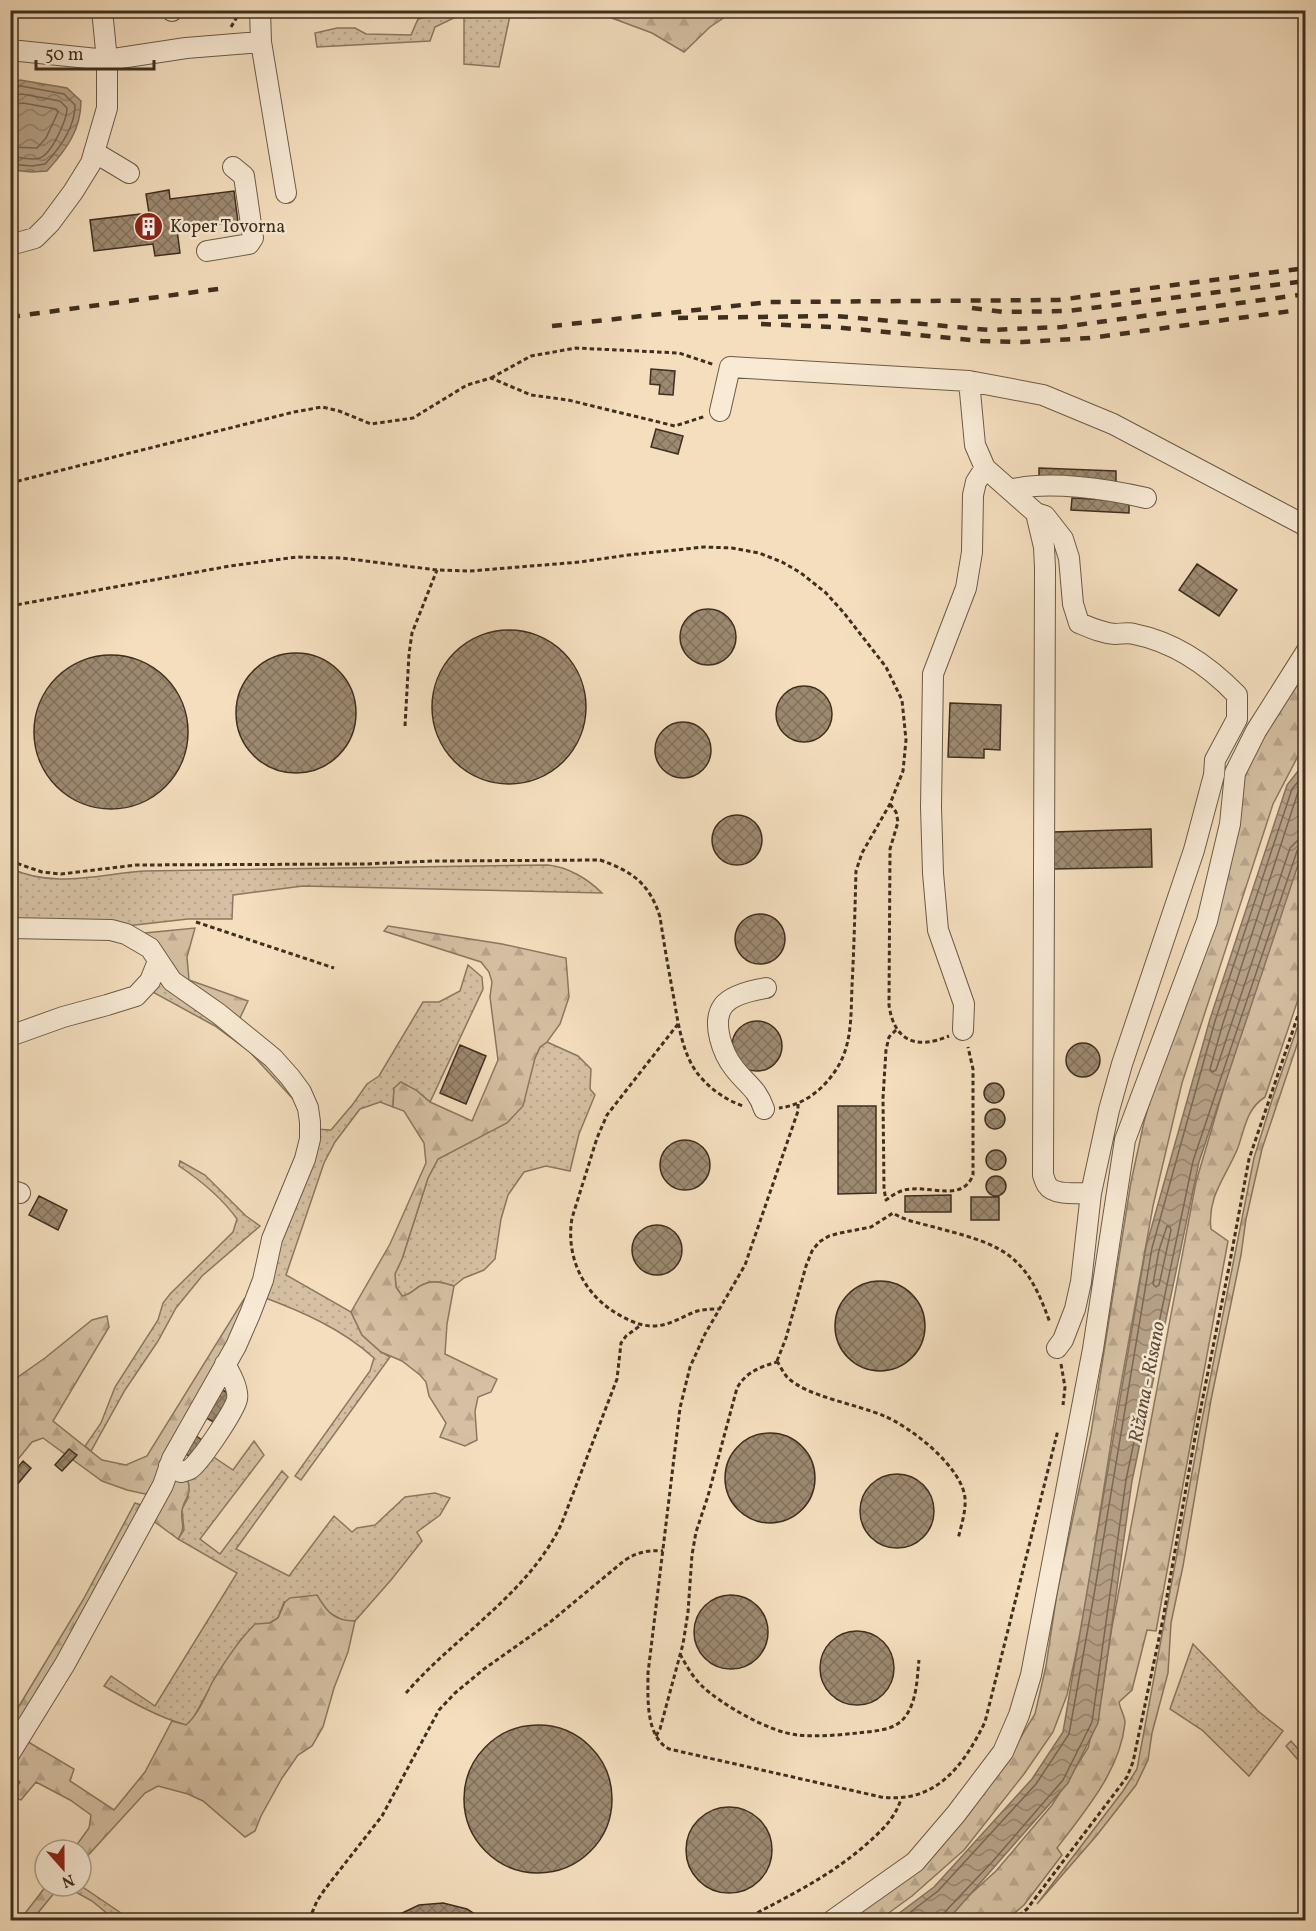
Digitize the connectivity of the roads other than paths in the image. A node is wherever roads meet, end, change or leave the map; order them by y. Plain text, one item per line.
1 (102, 10) edge
2 (260, 10) edge
3 (261, 42) junction
4 (10, 50) edge
5 (107, 60) junction
6 (94, 152) junction
7 (232, 167) dead end
8 (129, 173) dead end
9 (286, 193) dead end
10 (10, 245) edge
11 (207, 251) dead end
12 (969, 381) junction
13 (720, 411) road end
14 (985, 468) junction
15 (1027, 495) junction
16 (1146, 498) dead end
17 (1305, 526) edge
18 (1305, 652) edge
19 (10, 928) edge
20 (158, 961) junction
21 (766, 988) dead end
22 (963, 1030) road end
23 (10, 1036) edge
24 (764, 1109) dead end
25 (1091, 1193) junction
26 (1055, 1340) road end
27 (225, 1364) junction
28 (169, 1466) junction
29 (10, 1753) edge
30 (833, 1920) edge

1 - 5 street
2 - 3 street
3 - 5 street
3 - 9 street
4 - 5 street
5 - 6 street
6 - 8 street
6 - 10 street
7 - 11 street
12 - 13 street
12 - 14 street
12 - 17 street
14 - 15 street
14 - 22 street
15 - 16 street
15 - 25 street
15 - 25 street
18 - 30 street
19 - 20 street
20 - 23 street
20 - 27 street
21 - 24 street
25 - 26 street
27 - 28 street
27 - 28 street
28 - 29 street

